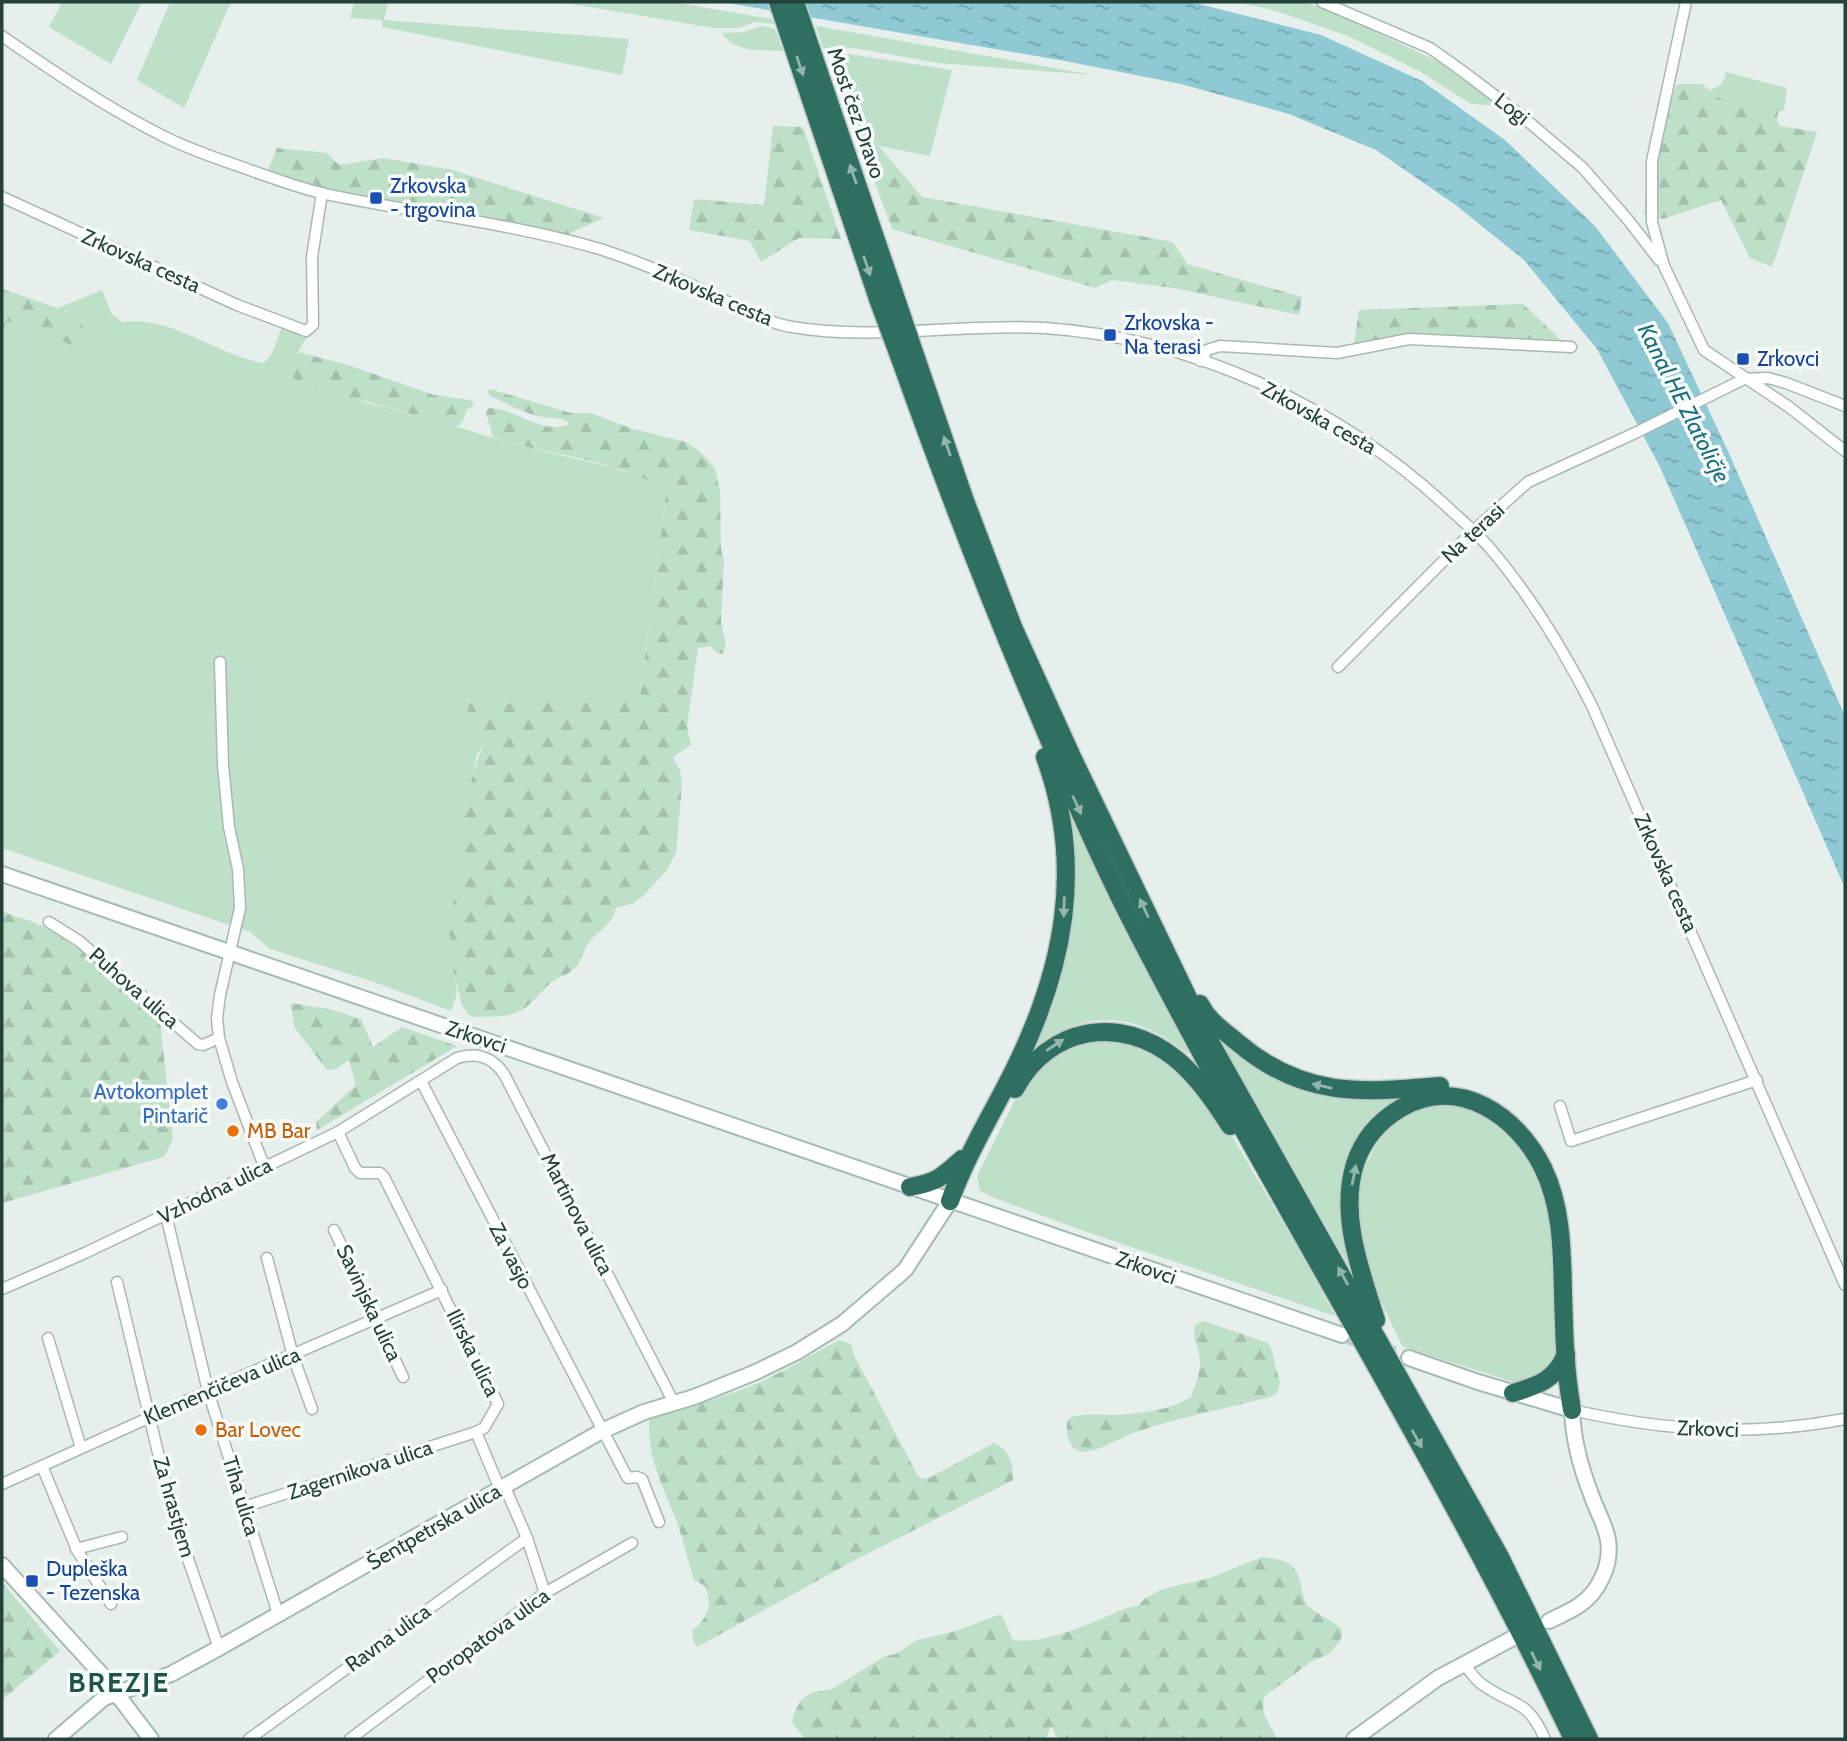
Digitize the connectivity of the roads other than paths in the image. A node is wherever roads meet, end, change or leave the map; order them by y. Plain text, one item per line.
1 (778, 2) edge
2 (795, 2) edge
3 (1322, 2) edge
4 (1686, 2) edge
5 (2, 36) edge
6 (322, 193) junction
7 (2, 197) edge
8 (1664, 266) junction
9 (886, 296) junction
10 (1570, 347) dead end
11 (908, 360) junction
12 (1201, 361) junction
13 (1744, 379) junction
14 (1845, 406) edge
15 (1845, 451) edge
16 (1473, 531) junction
17 (220, 662) dead end
18 (1338, 667) dead end
19 (1022, 675) junction
20 (2, 874) edge
21 (49, 922) dead end
22 (229, 954) junction
23 (1173, 970) junction
24 (219, 1038) junction
25 (457, 1058) joint
26 (1757, 1080) junction
27 (421, 1081) junction
28 (1560, 1107) dead end
29 (338, 1132) junction
30 (1251, 1143) junction
31 (971, 1154) junction
32 (264, 1166) junction
33 (910, 1187) junction
34 (950, 1201) junction
35 (166, 1214) junction
36 (334, 1230) dead end
37 (267, 1258) dead end
38 (117, 1282) dead end
39 (1845, 1284) edge
40 (2, 1289) edge
41 (442, 1290) junction
42 (376, 1319) junction
43 (1342, 1335) tunnel mouth
44 (48, 1338) dead end
45 (1566, 1354) junction
46 (293, 1356) junction
47 (1409, 1358) tunnel mouth
48 (404, 1377) dead end
49 (1398, 1379) junction
50 (208, 1391) junction
51 (1513, 1393) junction
52 (674, 1403) junction
53 (312, 1409) dead end
54 (1572, 1409) junction
55 (149, 1418) junction
56 (1845, 1419) edge
57 (602, 1431) junction
58 (476, 1432) junction
59 (81, 1448) junction
60 (42, 1466) junction
61 (2, 1484) edge
62 (503, 1487) junction
63 (244, 1507) junction
64 (659, 1522) dead end
65 (122, 1537) dead end
66 (527, 1538) junction
67 (632, 1543) dead end
68 (76, 1549) junction
69 (2, 1565) edge
70 (545, 1593) junction
71 (111, 1604) dead end
72 (278, 1614) junction
73 (1549, 1621) dead end
74 (1513, 1639) dead end
75 (219, 1648) junction
76 (1464, 1664) junction
77 (116, 1693) junction
78 (56, 1739) edge
79 (151, 1739) edge
80 (249, 1739) edge
81 (350, 1739) edge
82 (1354, 1739) edge
83 (1545, 1739) edge
84 (1573, 1739) edge
85 (1589, 1739) edge

1 -> 9 highway, Most čez Dravo
9 -> 2 highway, Most čez Dravo
3 - 8 street, Logi
4 - 8 street, Logi
5 - 6 street, Zrkovska cesta
6 - 7 street, Zrkovska cesta
6 - 12 street, Zrkovska cesta
8 - 13 street, Logi
9 - 11 highway, bridge
10 - 12 street
11 - 19 highway
23 -> 11 highway
12 - 16 street, Zrkovska cesta
13 - 14 street
13 - 15 street, Logi
13 - 16 street, Na terasi
16 - 18 street, Na terasi
16 - 26 street, Zrkovska cesta
17 - 22 street
19 -> 30 highway
19 -> 31 highway
20 - 22 street, Zrkovci
21 - 24 street, Puhova ulica
22 - 24 street
22 - 33 street, Zrkovci
49 -> 23 highway
54 -> 23 highway
24 - 32 street
25 - 27 street, Vzhodna ulica
25 - 52 street, Martinova ulica
26 - 28 street
26 - 39 street, Zrkovska cesta
27 - 29 street, Vzhodna ulica
27 - 57 street, Za vasjo
29 - 32 street, Vzhodna ulica
29 - 41 street, Ilirska ulica
34 -> 30 highway
30 -> 84 highway
31 - 33 highway
31 - 34 highway
32 - 35 street, Vzhodna ulica
33 - 34 street, Zrkovci
34 - 43 street, Zrkovci
34 - 52 street, Šentpetrska ulica
35 - 40 street, Vzhodna ulica
35 - 50 street, Tiha ulica
36 - 42 street, Savinjska ulica
37 - 46 street
38 - 55 street, Za hrastjem
41 - 42 street, Klemenčičeva ulica
41 - 58 street, Ilirska ulica
42 - 46 street, Klemenčičeva ulica
42 - 48 street, Savinjska ulica
44 - 59 street
49 -> 45 highway
45 - 51 highway
45 - 54 highway
46 - 50 street, Klemenčičeva ulica
46 - 53 street
47 - 51 street, Zrkovci
49 - 85 highway
50 - 55 street, Klemenčičeva ulica
50 - 63 street, Tiha ulica
51 - 54 street, Zrkovci
52 - 57 street, Šentpetrska ulica
54 - 56 street, Zrkovci
54 - 73 street
55 - 59 street, Klemenčičeva ulica
55 - 75 street, Za hrastjem
57 - 62 street, Šentpetrska ulica
57 - 64 street, Za vasjo
58 - 62 street
58 - 63 street, Zagernikova ulica
59 - 60 street, Klemenčičeva ulica
60 - 61 street, Klemenčičeva ulica
60 - 68 street
62 - 66 street
62 - 72 street, Šentpetrska ulica
63 - 72 street, Tiha ulica
65 - 68 street
66 - 70 street
66 - 80 street, Ravna ulica
67 - 70 street, Poropatova ulica
68 - 71 street
69 - 77 street
70 - 81 street, Poropatova ulica
72 - 75 street, Šentpetrska ulica
74 - 76 street
75 - 77 street, Šentpetrska ulica
76 - 82 street
76 - 83 street
77 - 78 street, Šentpetrska ulica
77 - 79 street

